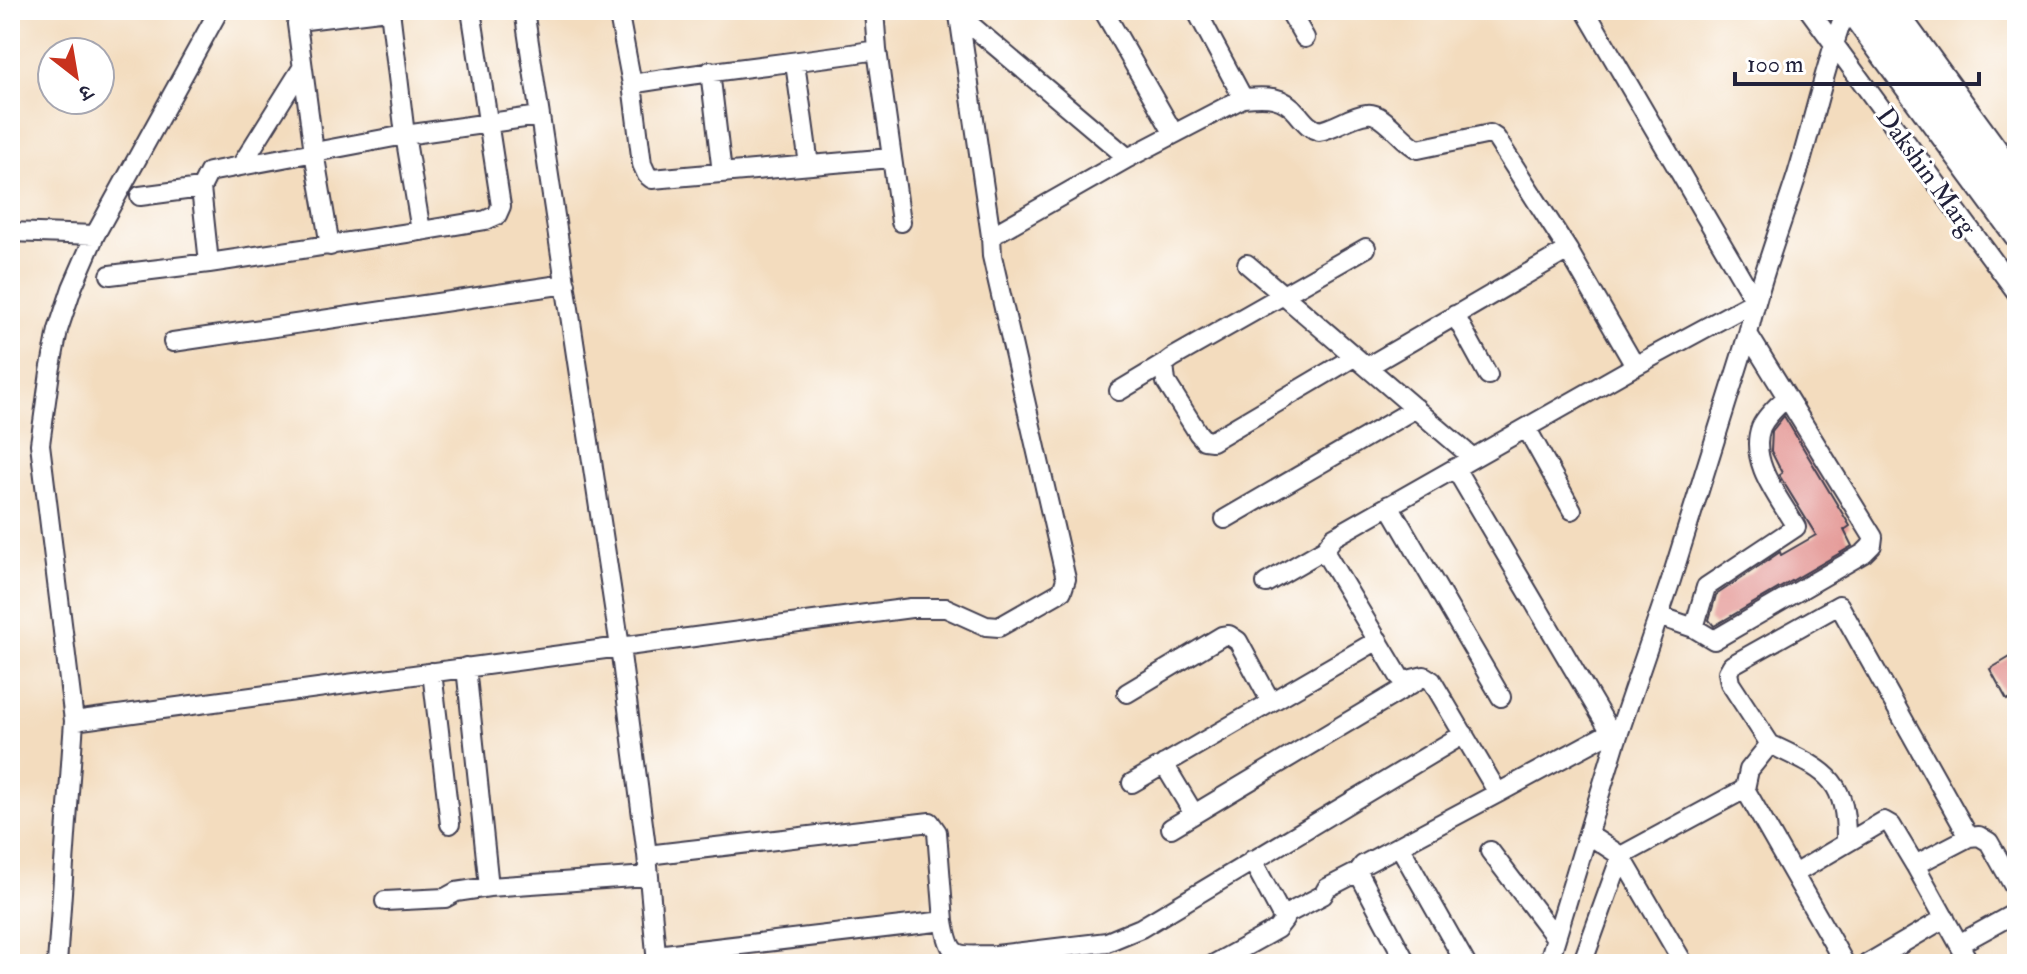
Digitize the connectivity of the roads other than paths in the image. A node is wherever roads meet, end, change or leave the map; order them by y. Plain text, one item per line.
1 (219, 10) edge
2 (389, 10) edge
3 (471, 10) edge
4 (524, 10) edge
5 (618, 10) edge
6 (874, 10) edge
7 (1103, 10) edge
8 (1196, 10) edge
9 (1289, 10) edge
10 (1585, 10) edge
11 (1809, 10) edge
12 (1846, 10) edge
13 (1852, 10) edge
14 (1876, 10) edge
15 (1897, 10) edge
16 (956, 13) edge
17 (1305, 38) dead end
18 (1833, 43) junction
19 (877, 50) junction
20 (795, 63) junction
21 (302, 68) junction
22 (710, 71) junction
23 (632, 84) junction
24 (1243, 98) junction
25 (539, 116) junction
26 (486, 122) junction
27 (1174, 134) junction
28 (405, 135) junction
29 (314, 152) junction
30 (891, 158) junction
31 (1128, 158) junction
32 (242, 164) junction
33 (809, 165) junction
34 (722, 173) junction
35 (2017, 175) edge
36 (201, 188) junction
37 (140, 196) dead end
38 (2017, 200) edge
39 (901, 222) dead end
40 (421, 231) junction
41 (10, 232) edge
42 (2017, 234) edge
43 (95, 235) junction
44 (991, 236) junction
45 (330, 246) junction
46 (1366, 248) dead end
47 (1568, 250) junction
48 (209, 263) junction
49 (1247, 264) dead end
50 (110, 275) dead end
51 (566, 284) junction
52 (2017, 293) edge
53 (1284, 296) junction
54 (1755, 301) junction
55 (1455, 315) junction
56 (1748, 334) junction
57 (173, 342) dead end
58 (1360, 362) junction
59 (1164, 364) junction
60 (1635, 366) junction
61 (1488, 375) dead end
62 (1119, 391) dead end
63 (1786, 398) junction
64 (1416, 408) junction
65 (1527, 429) junction
66 (1473, 458) junction
67 (1455, 468) junction
68 (1389, 505) junction
69 (1572, 510) dead end
70 (1225, 519) dead end
71 (1325, 549) junction
72 (1266, 583) dead end
73 (1659, 616) junction
74 (1694, 628) junction
75 (1378, 640) junction
76 (620, 647) junction
77 (466, 667) junction
78 (432, 672) junction
79 (1424, 676) junction
80 (1127, 693) dead end
81 (1501, 697) dead end
82 (1271, 702) junction
83 (74, 721) junction
84 (1464, 734) junction
85 (1613, 736) junction
86 (1770, 744) junction
87 (1164, 764) junction
88 (1132, 783) dead end
89 (1745, 789) junction
90 (1498, 793) junction
91 (1194, 814) junction
92 (450, 824) dead end
93 (1171, 828) dead end
94 (1589, 835) junction
95 (1969, 837) junction
96 (1846, 843) junction
97 (1400, 847) junction
98 (1490, 851) dead end
99 (647, 855) junction
100 (1621, 856) junction
101 (1252, 860) junction
102 (1915, 865) junction
103 (1358, 872) junction
104 (1794, 874) junction
105 (648, 876) junction
106 (489, 887) junction
107 (2017, 892) edge
108 (385, 901) dead end
109 (2017, 912) edge
110 (1283, 916) junction
111 (1945, 918) junction
112 (944, 921) junction
113 (1556, 938) junction
114 (1959, 944) junction
115 (656, 960) edge
116 (997, 960) edge
117 (57, 964) edge
118 (1214, 964) edge
119 (1407, 964) edge
120 (1466, 964) edge
121 (1548, 964) edge
122 (1582, 964) edge
123 (1684, 964) edge
124 (1845, 964) edge
125 (1867, 964) edge
126 (1970, 964) edge

1 - 43 street
2 - 21 street
2 - 28 street
3 - 26 street
4 - 25 street
5 - 23 street
6 - 19 street
7 - 27 street
8 - 24 street
9 - 17 street
10 - 54 street
11 - 18 street, Dakshin Marg
12 - 18 street
13 - 42 highway
14 - 38 highway, Dakshin Marg
15 - 35 street
16 - 31 street
16 - 44 street
18 - 52 street, Dakshin Marg
18 - 54 street
19 - 20 street
19 - 30 street
20 - 22 street
20 - 33 street
21 - 29 street
21 - 32 street
22 - 23 street
22 - 34 street
23 - 34 street
24 - 27 street
24 - 47 street
25 - 26 street
25 - 51 street
26 - 28 street
26 - 40 street
27 - 31 street
28 - 29 street
28 - 40 street
29 - 32 street
29 - 45 street
30 - 33 street
30 - 39 street
31 - 44 street
32 - 36 street
33 - 34 street
36 - 37 street
36 - 48 street
40 - 45 street
41 - 43 street
43 - 83 street
44 - 76 street
45 - 48 street
46 - 53 street
47 - 55 street
47 - 60 street
48 - 50 street
49 - 53 street
51 - 57 street
51 - 76 street
53 - 58 street
53 - 59 street
54 - 56 street
54 - 60 street
55 - 58 street
55 - 61 street
56 - 63 street
56 - 73 street
58 - 59 street
58 - 64 street
59 - 62 street
60 - 65 street
63 - 74 street
63 - 74 street
64 - 66 street
64 - 70 street
65 - 66 street
65 - 69 street
66 - 67 street
67 - 68 street
67 - 85 street
68 - 71 street
68 - 81 street
71 - 72 street
71 - 75 street
73 - 74 street
73 - 85 street
75 - 79 street
75 - 82 street
76 - 77 street
76 - 99 street
77 - 78 street
77 - 106 street
78 - 83 street
78 - 92 street
79 - 84 street
79 - 91 street
80 - 82 street
82 - 87 street
83 - 117 street
84 - 90 street
84 - 101 street
85 - 90 street
85 - 94 street
86 - 89 street
86 - 95 street
86 - 96 street
87 - 88 street
87 - 91 street
89 - 100 street
89 - 104 street
90 - 97 street
91 - 93 street
94 - 100 street
94 - 113 street
95 - 102 street
95 - 107 street
96 - 102 street
96 - 104 street
97 - 103 street
97 - 120 street
98 - 113 street
99 - 105 street
99 - 112 street
100 - 122 street
100 - 123 street
101 - 110 street
101 - 116 street
102 - 111 street
103 - 110 street
103 - 119 street
104 - 124 street
105 - 106 street
105 - 115 street
106 - 108 street
109 - 114 street
110 - 118 street
111 - 114 street
111 - 125 street
112 - 115 street
112 - 116 street
113 - 121 street
114 - 126 street

